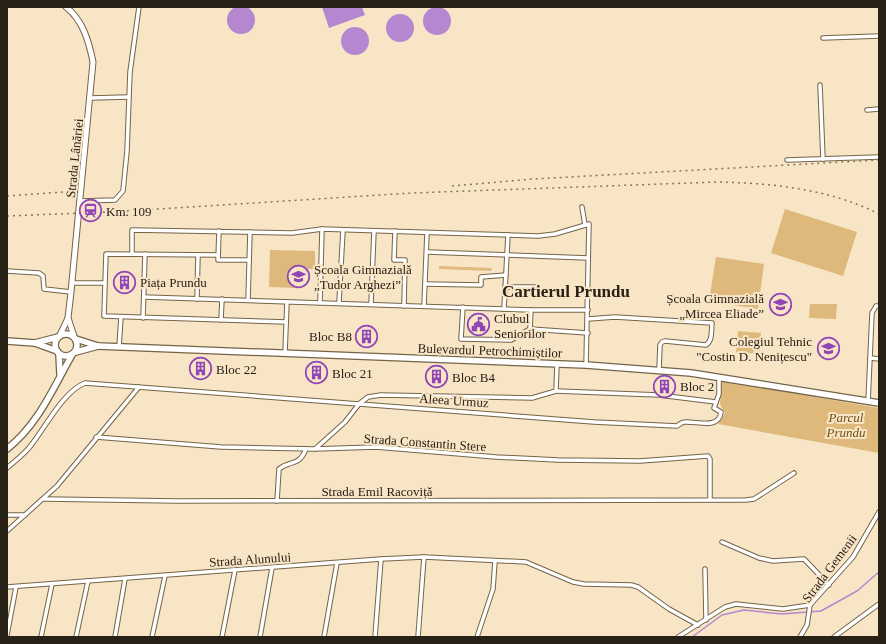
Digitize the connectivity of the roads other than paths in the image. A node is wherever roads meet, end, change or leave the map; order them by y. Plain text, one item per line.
1 (66, 7) edge
2 (139, 7) edge
3 (879, 36) edge
4 (823, 38) dead end
5 (820, 85) dead end
6 (128, 97) junction
7 (91, 98) junction
8 (879, 109) edge
9 (867, 110) dead end
10 (879, 156) edge
11 (823, 159) junction
12 (787, 160) dead end
13 (81, 201) junction
14 (582, 207) dead end
15 (585, 225) junction
16 (322, 229) junction
17 (343, 230) junction
18 (219, 231) junction
19 (374, 231) junction
20 (250, 232) junction
21 (395, 232) junction
22 (428, 233) junction
23 (508, 235) junction
24 (427, 252) junction
25 (132, 254) junction
26 (146, 254) junction
27 (198, 255) junction
28 (218, 255) junction
29 (507, 255) junction
30 (588, 258) junction
31 (249, 260) junction
32 (7, 271) edge
33 (506, 275) junction
34 (72, 283) junction
35 (104, 283) junction
36 (425, 284) junction
37 (505, 287) junction
38 (537, 287) dead end
39 (71, 292) junction
40 (144, 297) junction
41 (197, 299) junction
42 (222, 299) junction
43 (248, 300) junction
44 (287, 302) junction
45 (320, 303) junction
46 (339, 303) junction
47 (372, 304) junction
48 (404, 306) junction
49 (424, 306) junction
50 (879, 306) edge
51 (463, 308) junction
52 (504, 309) junction
53 (531, 310) junction
54 (588, 310) junction
55 (121, 317) junction
56 (68, 318) junction
57 (143, 318) junction
58 (588, 319) junction
59 (221, 320) junction
60 (286, 322) junction
61 (530, 329) junction
62 (588, 333) junction
63 (59, 336) junction
64 (75, 338) junction
65 (7, 341) edge
66 (35, 343) junction
67 (98, 346) junction
68 (119, 347) junction
69 (58, 352) junction
70 (74, 353) junction
71 (285, 353) junction
72 (870, 358) junction
73 (879, 359) edge
74 (557, 364) junction
75 (586, 365) junction
76 (659, 370) junction
77 (60, 375) junction
78 (720, 378) junction
79 (139, 387) junction
80 (556, 391) junction
81 (716, 402) junction
82 (868, 402) junction
83 (879, 403) edge
84 (359, 404) junction
85 (96, 437) junction
86 (7, 449) edge
87 (306, 449) junction
88 (314, 449) junction
89 (7, 468) edge
90 (794, 473) dead end
91 (44, 499) junction
92 (710, 499) junction
93 (277, 501) junction
94 (879, 512) edge
95 (7, 515) edge
96 (24, 515) junction
97 (7, 531) edge
98 (722, 542) dead end
99 (424, 557) junction
100 (381, 559) junction
101 (495, 561) junction
102 (337, 563) junction
103 (272, 568) junction
104 (705, 569) dead end
105 (235, 570) junction
106 (165, 576) junction
107 (125, 578) junction
108 (88, 581) junction
109 (52, 584) junction
110 (829, 585) junction
111 (7, 587) edge
112 (16, 587) junction
113 (879, 604) edge
114 (810, 607) junction
115 (706, 620) junction
116 (698, 625) junction
117 (7, 635) edge
118 (41, 637) edge
119 (76, 637) edge
120 (115, 637) edge
121 (152, 637) edge
122 (222, 637) edge
123 (260, 637) edge
124 (324, 637) edge
125 (375, 637) edge
126 (418, 637) edge
127 (477, 637) edge
128 (678, 637) edge
129 (800, 637) edge
130 (834, 637) edge

1 - 7 street, Strada Lânăriei
2 - 6 street
3 - 4 street
5 - 11 street
6 - 7 street
6 - 13 street
7 - 13 street, Strada Lânăriei
8 - 9 street
10 - 11 street
11 - 12 street
13 - 34 street, Strada Lânăriei
14 - 15 street
15 - 23 street
15 - 30 street
16 - 17 street
16 - 20 street
16 - 45 street
17 - 19 street
17 - 46 street
18 - 20 street
18 - 25 street
18 - 28 street
19 - 21 street
19 - 47 street
20 - 31 street
21 - 22 street
21 - 48 street
22 - 23 street
22 - 24 street
23 - 29 street
24 - 29 street
24 - 36 street
25 - 26 street
25 - 35 street
26 - 27 street
26 - 40 street
27 - 28 street
27 - 41 street
28 - 31 street
29 - 30 street
29 - 33 street
30 - 54 street
31 - 43 street
32 - 39 street
33 - 36 street
33 - 37 street
34 - 35 street
34 - 39 street, Strada Lânăriei
35 - 55 street
36 - 49 street
37 - 38 street
37 - 52 street
39 - 56 street, Strada Lânăriei
40 - 41 street
40 - 57 street
41 - 42 street
42 - 43 street
42 - 59 street
43 - 44 street
44 - 45 street
44 - 60 street
45 - 46 street
46 - 47 street
47 - 48 street
48 - 49 street
49 - 51 street
50 - 72 street
51 - 52 street
51 - 61 street
52 - 53 street
53 - 54 street
53 - 61 street
54 - 58 street
55 - 57 street
55 - 68 street
56 - 63 street
56 - 64 street
57 - 59 street
58 - 62 street
58 - 76 street
59 - 60 street
60 - 71 street
61 - 62 street
62 - 75 street
63 - 64 main road
63 - 66 main road
63 - 69 main road
64 - 67 main road, Bulevardul Petrochimiștilor
64 - 70 main road
65 - 66 main road
66 - 69 main road
67 - 68 main road, Bulevardul Petrochimiștilor
67 - 70 main road, Bulevardul Petrochimiștilor
68 - 71 main road, Bulevardul Petrochimiștilor
69 - 70 main road
69 - 77 main road
70 - 77 main road
71 - 74 main road, Bulevardul Petrochimiștilor
72 - 73 street
72 - 82 street
74 - 75 main road, Bulevardul Petrochimiștilor
74 - 80 street
75 - 76 main road, Bulevardul Petrochimiștilor
76 - 78 main road, Bulevardul Petrochimiștilor
77 - 86 main road
78 - 81 street, Aleea Urmuz
78 - 82 main road, Bulevardul Petrochimiștilor
79 - 84 street, Aleea Urmuz
79 - 85 street
79 - 89 street, Aleea Urmuz
80 - 81 street
80 - 84 street
81 - 84 street, Aleea Urmuz
82 - 83 main road, Bulevardul Petrochimiștilor
84 - 88 street
85 - 87 street, Strada Constantin Stere
85 - 91 street
87 - 88 street, Strada Constantin Stere
87 - 93 street
88 - 92 street, Strada Constantin Stere
90 - 92 street, Strada Emil Racoviță
91 - 93 street, Strada Emil Racoviță
91 - 96 street
92 - 93 street, Strada Emil Racoviță
94 - 110 street, Strada Gemenii
95 - 96 street
96 - 97 street
98 - 110 street
99 - 100 street, Strada Alunului
99 - 101 street, Strada Alunului
99 - 126 street
100 - 102 street, Strada Alunului
100 - 125 street
101 - 116 street, Strada Alunului
101 - 127 street
102 - 103 street, Strada Alunului
102 - 124 street
103 - 105 street, Strada Alunului
103 - 123 street
104 - 115 street
105 - 106 street, Strada Alunului
105 - 122 street
106 - 107 street, Strada Alunului
106 - 121 street
107 - 108 street, Strada Alunului
107 - 120 street
108 - 109 street, Strada Alunului
108 - 119 street
109 - 112 street, Strada Alunului
109 - 118 street
110 - 114 street, Strada Gemenii
111 - 112 street, Strada Alunului
112 - 117 street
113 - 130 street
114 - 115 street
114 - 129 street, Strada Gemenii
115 - 116 street
116 - 128 street

